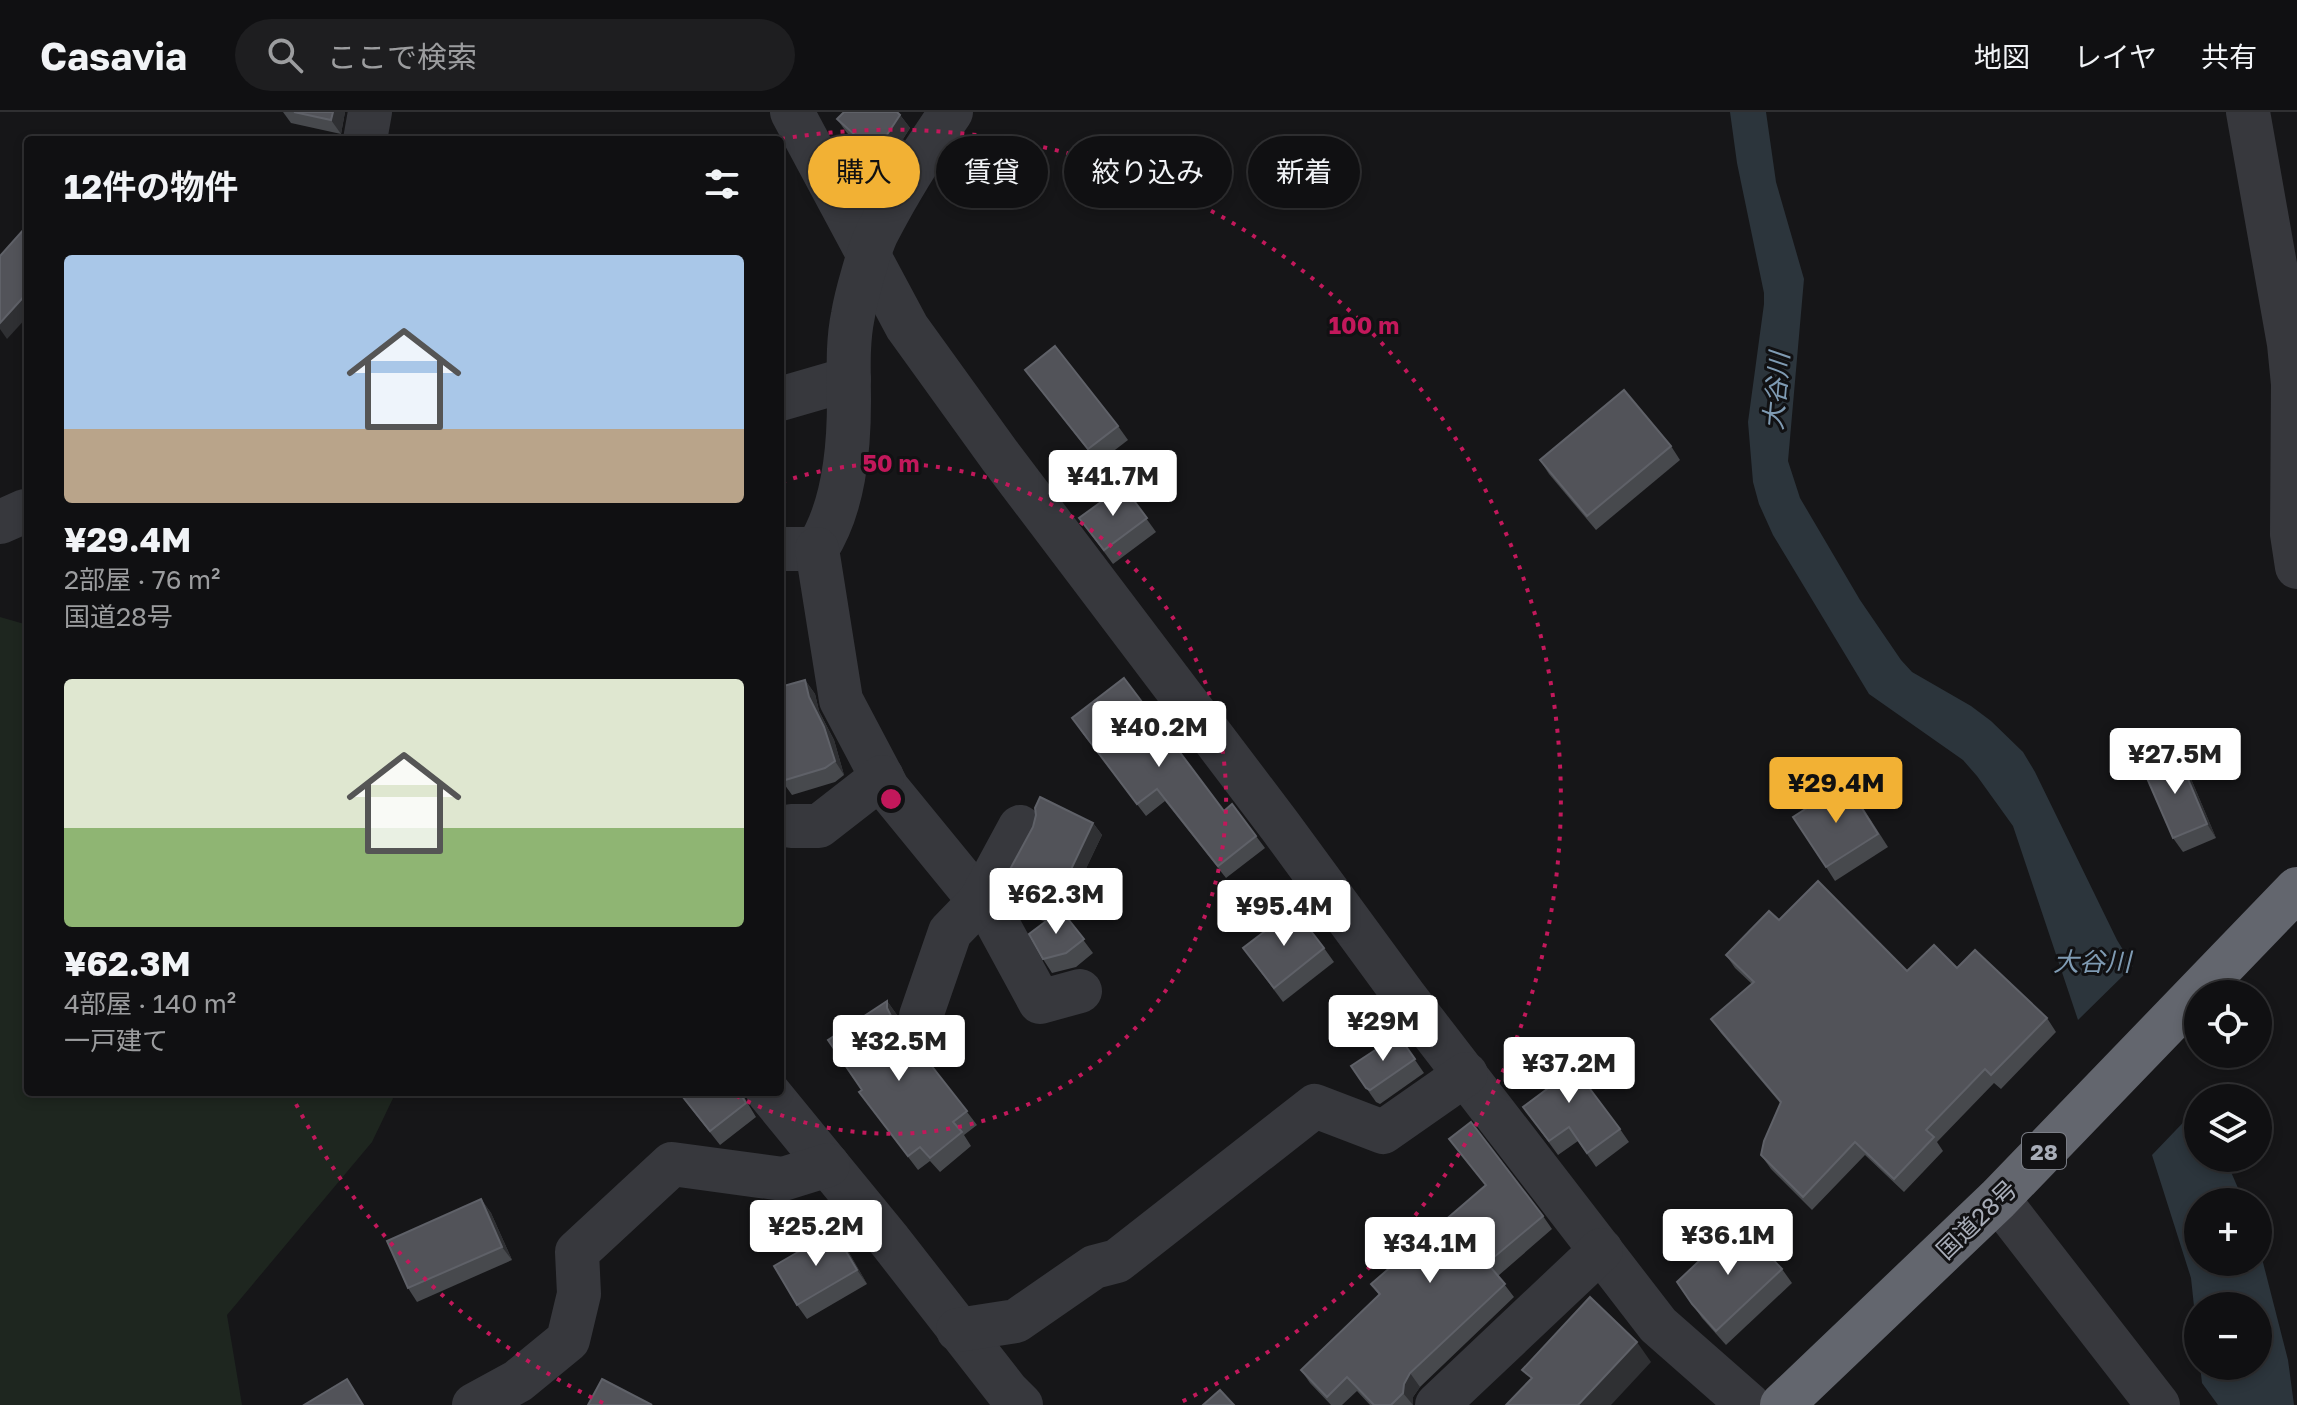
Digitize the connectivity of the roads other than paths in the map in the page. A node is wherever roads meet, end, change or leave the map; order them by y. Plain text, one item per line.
1 (370, 112) edge
2 (792, 112) edge
3 (951, 112) edge
4 (2248, 112) edge
5 (366, 136) edge
6 (870, 256) junction
7 (849, 379) junction
8 (784, 398) edge
9 (24, 511) edge
10 (0, 522) edge
11 (799, 549) edge
12 (2297, 567) edge
13 (882, 777) junction
14 (791, 826) dead end
15 (1020, 827) dead end
16 (2297, 889) edge
17 (980, 901) junction
18 (1080, 991) dead end
19 (921, 1016) dead end
20 (1466, 1074) junction
21 (771, 1096) edge
22 (828, 1165) junction
23 (1998, 1199) junction
24 (1601, 1250) junction
25 (958, 1330) junction
26 (1000, 1400) edge
27 (474, 1405) edge
28 (1437, 1405) edge
29 (1749, 1405) edge
30 (1782, 1405) edge
31 (2158, 1405) edge

1 - 5 street
2 - 6 street
3 - 6 street
4 - 12 street
6 - 7 street
6 - 20 street
7 - 8 street
7 - 11 street
9 - 10 street
11 - 13 street
13 - 14 street
13 - 17 street
15 - 17 street
16 - 23 highway, 国道28号 / 28
17 - 18 street
17 - 19 street
20 - 24 street
20 - 25 street
21 - 22 street
22 - 25 street
22 - 27 street
23 - 30 highway, 国道28号 / 28
23 - 31 street
24 - 28 street
24 - 29 street
25 - 26 street

